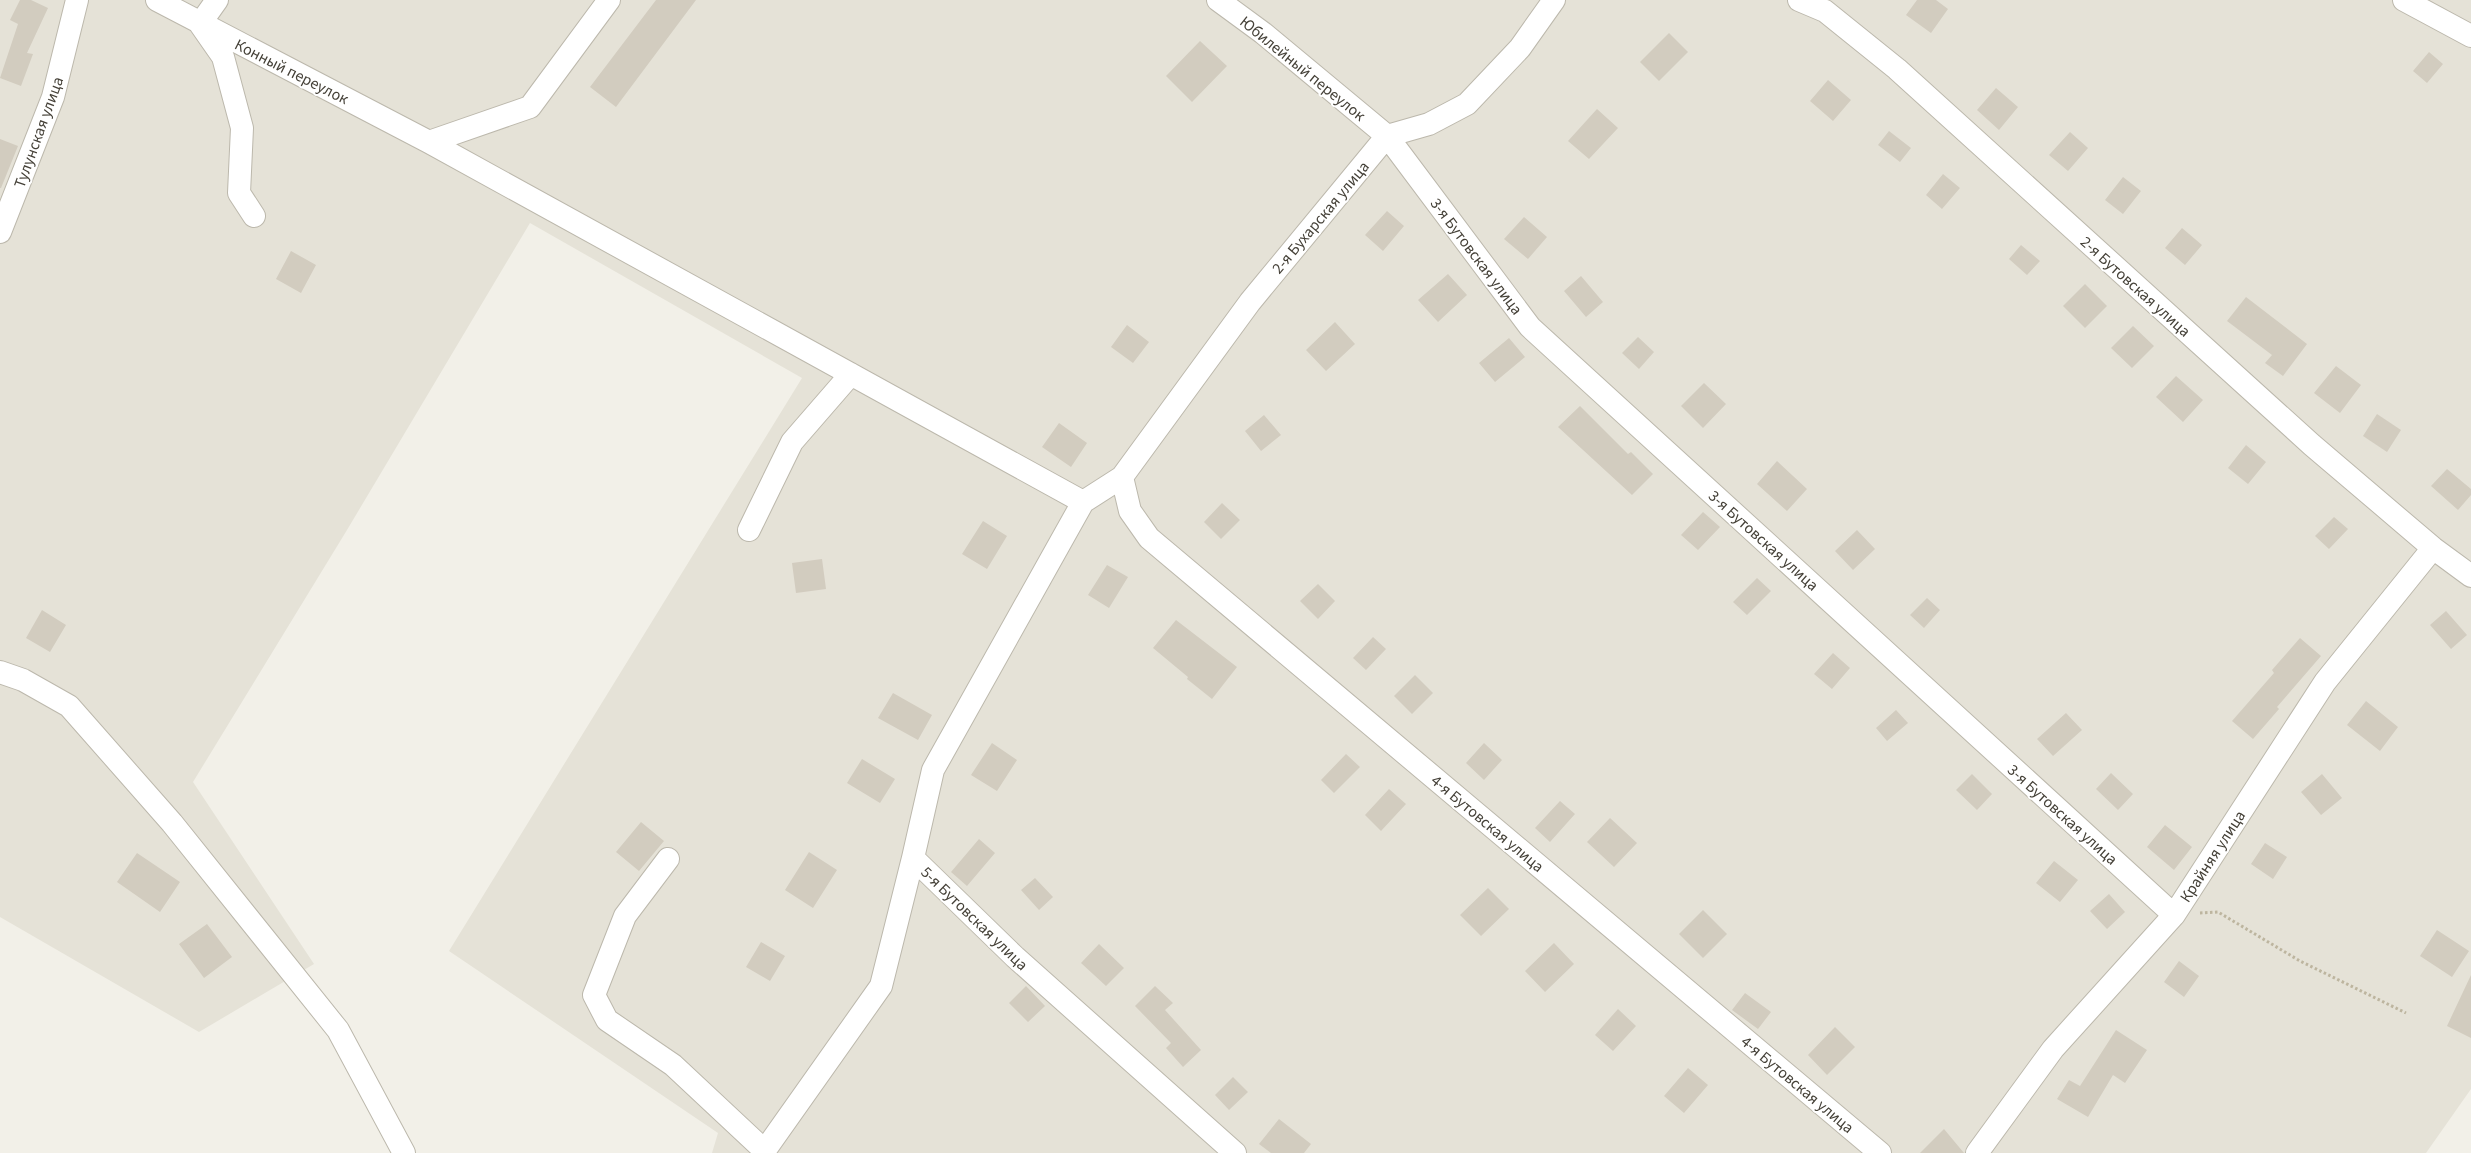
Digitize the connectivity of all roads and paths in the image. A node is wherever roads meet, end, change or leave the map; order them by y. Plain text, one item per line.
1 (77, 0) edge
2 (157, 0) edge
3 (217, 0) edge
4 (609, 0) edge
5 (1218, 0) edge
6 (1554, 0) edge
7 (1799, 0) edge
8 (2404, 0) edge
9 (200, 24) junction
10 (2471, 36) edge
11 (1387, 136) junction
12 (428, 142) junction
13 (254, 216) dead end
14 (0, 232) edge
15 (851, 374) junction
16 (1122, 477) junction
17 (1083, 502) junction
18 (749, 530) dead end
19 (2432, 548) junction
20 (2471, 576) edge
21 (0, 672) edge
22 (913, 858) junction
23 (668, 859) dead end
24 (2174, 915) junction
25 (2406, 1013) dead end
26 (764, 1152) edge
27 (404, 1153) edge
28 (1235, 1153) edge
29 (1880, 1153) edge
30 (1977, 1153) edge

1 - 14 street, Тулунская улица
2 - 9 street, Конный переулок
3 - 9 street
4 - 12 street
5 - 11 street, Юбилейный переулок
6 - 11 street
7 - 19 street, 2-я Бутовская улица
8 - 10 street
9 - 12 street, Конный переулок
9 - 13 street
11 - 16 street, 2-я Бухарская улица
11 - 24 street, 3-я Бутовская улица
12 - 15 street, Конный переулок
15 - 17 street, Конный переулок
15 - 18 street
16 - 17 street, 5-я Бутовская улица
16 - 29 street, 4-я Бутовская улица
17 - 22 street, 5-я Бутовская улица
19 - 20 street, 2-я Бутовская улица
19 - 24 street, Крайняя улица
21 - 27 street
22 - 26 street
22 - 28 street, 5-я Бутовская улица
23 - 26 street
24 - 25 path
24 - 30 street, Крайняя улица

